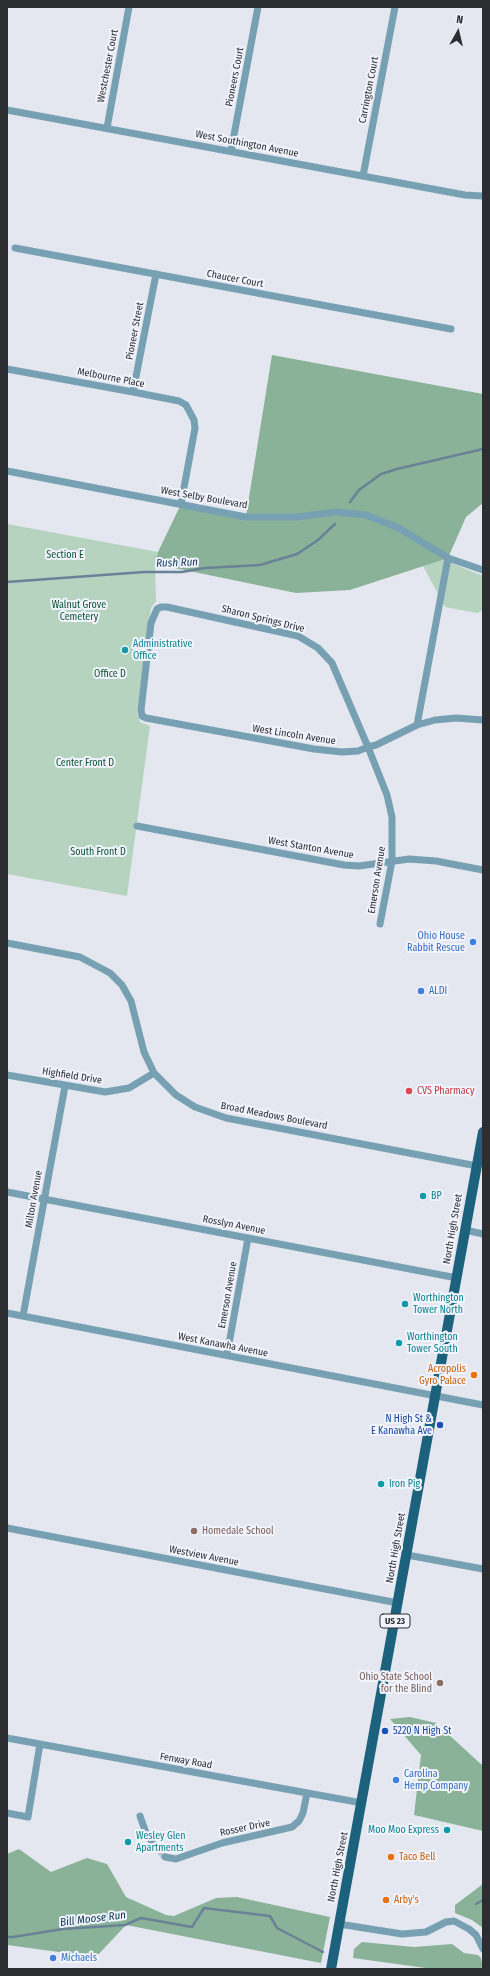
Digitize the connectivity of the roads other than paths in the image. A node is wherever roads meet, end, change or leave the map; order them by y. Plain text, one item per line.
1 (129, 7) edge
2 (258, 7) edge
3 (395, 7) edge
4 (7, 110) edge
5 (107, 128) junction
6 (231, 151) junction
7 (363, 176) junction
8 (483, 196) edge
9 (15, 248) dead end
10 (156, 274) junction
11 (451, 329) dead end
12 (7, 369) edge
13 (133, 392) junction
14 (7, 471) edge
15 (181, 504) junction
16 (448, 558) junction
17 (483, 570) edge
18 (161, 607) joint
19 (483, 720) edge
20 (416, 724) junction
21 (368, 747) junction
22 (137, 826) dead end
23 (392, 861) junction
24 (483, 870) edge
25 (380, 924) dead end
26 (7, 943) edge
27 (154, 1073) junction
28 (7, 1075) edge
29 (64, 1086) junction
30 (483, 1132) edge
31 (477, 1166) junction
32 (7, 1192) edge
33 (44, 1199) junction
34 (465, 1230) junction
35 (483, 1234) edge
36 (248, 1238) junction
37 (457, 1278) junction
38 (7, 1313) edge
39 (23, 1316) junction
40 (227, 1355) junction
41 (436, 1396) junction
42 (483, 1405) edge
43 (7, 1528) edge
44 (407, 1555) junction
45 (483, 1569) edge
46 (398, 1603) junction
47 (7, 1738) edge
48 (40, 1744) junction
49 (307, 1793) junction
50 (362, 1803) junction
51 (7, 1813) edge
52 (140, 1816) dead end
53 (153, 1843) tunnel mouth
54 (165, 1857) dead end
55 (340, 1924) junction
56 (480, 1934) edge
57 (483, 1949) edge
58 (331, 1969) edge

1 - 5 street, Westchester Court
2 - 6 street, Pioneers Court
3 - 7 street, Carrington Court
4 - 5 street, West Southington Avenue
5 - 6 street, West Southington Avenue
6 - 7 street, West Southington Avenue
7 - 8 street, West Southington Avenue
9 - 10 street, Chaucer Court
10 - 11 street, Chaucer Court
10 - 13 street, Pioneer Street
12 - 13 street, Melbourne Place
13 - 15 street, Melbourne Place
14 - 15 street, West Selby Boulevard
15 - 16 street, West Selby Boulevard
16 - 17 street, West Selby Boulevard
16 - 20 street
18 - 21 street, Sharon Springs Drive
18 - 21 street, West Lincoln Avenue
19 - 20 street, West Lincoln Avenue
20 - 21 street, West Lincoln Avenue
21 - 23 street, Emerson Avenue
22 - 23 street, West Stanton Avenue
23 - 24 street, West Stanton Avenue
23 - 25 street, Emerson Avenue
26 - 27 street, Broad Meadows Boulevard
27 - 29 street, Highfield Drive
27 - 31 street, Broad Meadows Boulevard
28 - 29 street, Highfield Drive
29 - 33 street, Milton Avenue
30 - 31 main road, North High Street / US 23
31 - 34 main road, North High Street / US 23
32 - 33 street, Rosslyn Avenue
33 - 36 street, Rosslyn Avenue
33 - 39 street, Milton Avenue
34 - 35 street
34 - 37 main road, North High Street / US 23
36 - 37 street, Rosslyn Avenue
36 - 40 street, Emerson Avenue
37 - 41 main road, North High Street / US 23
38 - 39 street, West Kanawha Avenue
39 - 40 street, West Kanawha Avenue
40 - 41 street, West Kanawha Avenue
41 - 42 street, West Kanawha Avenue
41 - 44 main road, North High Street / US 23
43 - 46 street, Westview Avenue
44 - 45 street
44 - 46 main road, North High Street / US 23
46 - 50 main road, North High Street / US 23
47 - 48 street, Fenway Road
48 - 49 street, Fenway Road
48 - 51 street
49 - 50 street, Fenway Road
49 - 54 street, Rosser Drive
50 - 55 main road, North High Street / US 23
52 - 53 street
55 - 56 street
55 - 58 main road, North High Street / US 23
56 - 57 street

